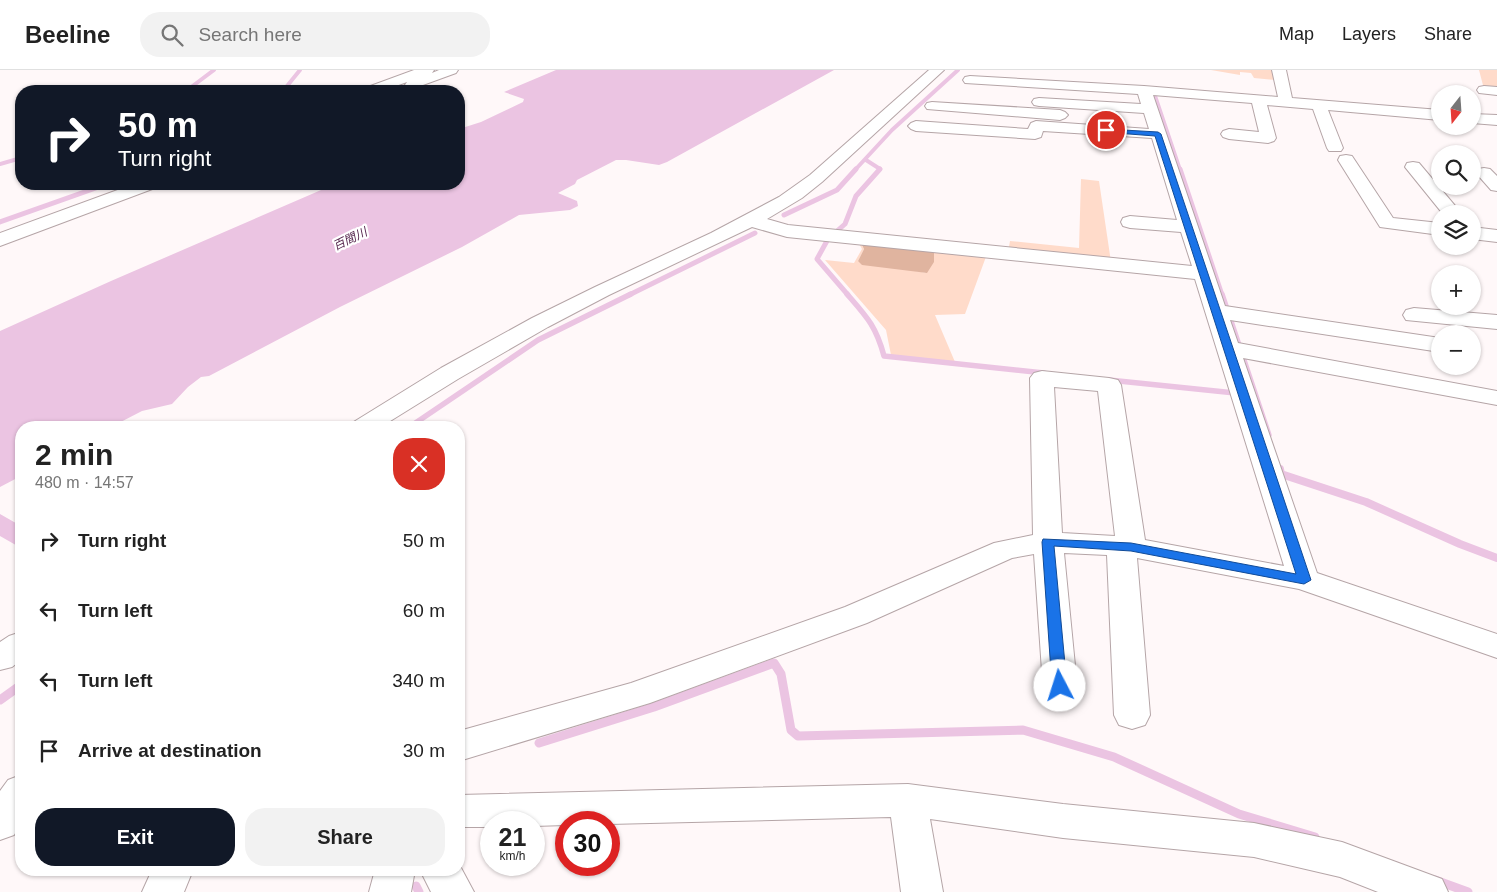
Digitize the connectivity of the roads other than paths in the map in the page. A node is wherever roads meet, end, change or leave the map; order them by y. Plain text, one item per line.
1 (428, 70) edge
2 (451, 70) edge
3 (937, 70) edge
4 (1279, 70) edge
5 (970, 80) dead end
6 (387, 85) edge
7 (410, 85) edge
8 (956, 97) dead end
9 (1259, 100) junction
10 (1285, 102) junction
11 (932, 106) dead end
12 (1319, 106) junction
13 (1151, 114) junction
14 (1431, 114) edge
15 (1481, 119) edge
16 (1497, 120) edge
17 (916, 126) dead end
18 (1229, 134) dead end
19 (1413, 167) dead end
20 (1484, 173) dead end
21 (1497, 186) edge
22 (102, 190) edge
23 (133, 190) edge
24 (1445, 205) edge
25 (1369, 220) dead end
26 (751, 221) junction
27 (1130, 222) dead end
28 (1387, 222) junction
29 (44, 224) junction
30 (0, 226) edge
31 (1189, 227) junction
32 (1431, 228) edge
33 (0, 233) edge
34 (1481, 234) edge
35 (1497, 236) edge
36 (0, 240) edge
37 (1205, 274) junction
38 (1225, 311) junction
39 (1414, 315) dead end
40 (1497, 322) edge
41 (1431, 344) edge
42 (1238, 350) junction
43 (1497, 398) edge
44 (372, 421) edge
45 (1048, 542) junction
46 (1126, 546) junction
47 (1304, 580) junction
48 (15, 648) edge
49 (1496, 648) edge
50 (0, 658) edge
51 (1060, 686) dead end
52 (1132, 715) dead end
53 (465, 744) edge
54 (15, 800) edge
55 (908, 800) junction
56 (465, 812) edge
57 (0, 823) edge
58 (170, 876) edge
59 (394, 876) edge
60 (443, 876) edge
61 (163, 892) edge
62 (390, 892) edge
63 (452, 892) edge
64 (922, 892) edge
65 (1426, 892) edge

1 - 6 street
2 - 7 street
3 - 26 street
4 - 10 street
5 - 13 street
8 - 13 street
9 - 10 street
9 - 13 street
9 - 18 street
10 - 12 street
11 - 13 street
12 - 14 street
12 - 28 street
13 - 17 street
13 - 31 street
15 - 16 street
19 - 24 street
20 - 21 street
22 - 30 street
23 - 29 street
25 - 28 street
26 - 37 street
26 - 44 street
27 - 31 street
28 - 32 street
29 - 33 street
29 - 36 street
31 - 37 street
34 - 35 street
37 - 38 street
38 - 41 street
38 - 42 street
39 - 40 street
42 - 43 street
42 - 47 street
45 - 46 street
45 - 46 street
45 - 51 street
45 - 53 street
46 - 47 street
46 - 52 street
47 - 49 street
48 - 50 street
54 - 57 street
55 - 56 street
55 - 64 street
55 - 65 street
58 - 61 street
59 - 62 street
60 - 63 street

